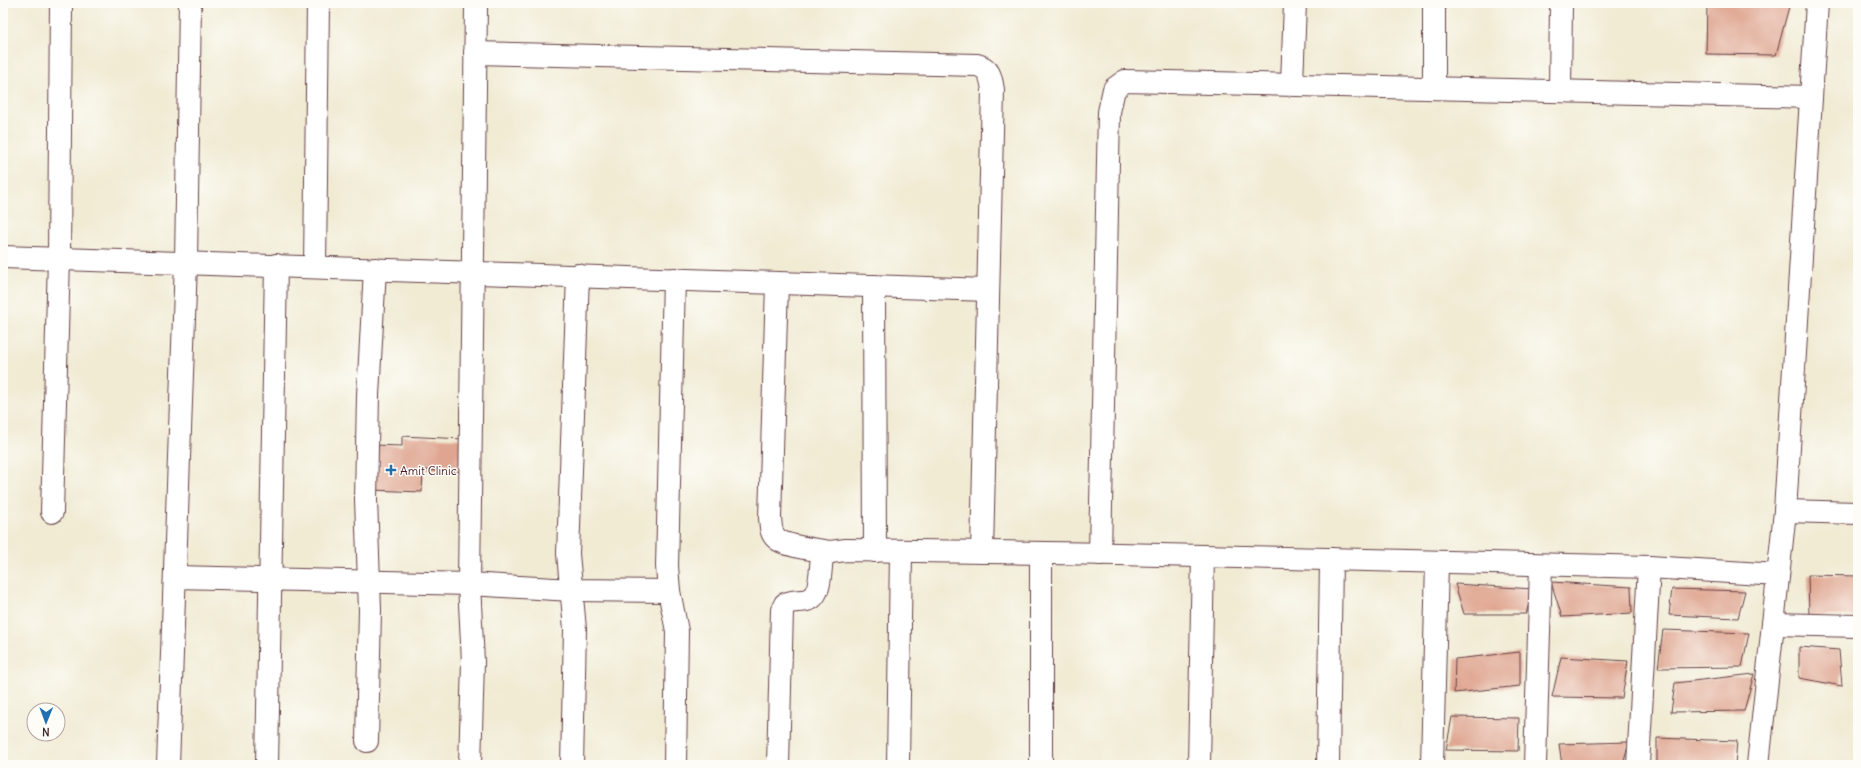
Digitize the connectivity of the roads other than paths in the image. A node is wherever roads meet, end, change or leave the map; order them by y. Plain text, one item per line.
1 (61, 3) edge
2 (190, 3) edge
3 (318, 3) edge
4 (1295, 3) edge
5 (1434, 3) edge
6 (1561, 3) edge
7 (1817, 3) edge
8 (476, 5) dead end
9 (475, 53) junction
10 (1292, 84) junction
11 (1434, 87) junction
12 (1560, 91) junction
13 (1811, 97) junction
14 (3, 257) edge
15 (59, 258) junction
16 (186, 262) junction
17 (276, 265) junction
18 (315, 266) junction
19 (375, 268) junction
20 (473, 272) junction
21 (578, 275) junction
22 (674, 279) junction
23 (777, 283) junction
24 (874, 286) junction
25 (988, 290) junction
26 (1785, 511) junction
27 (52, 512) dead end
28 (1858, 513) edge
29 (875, 551) junction
30 (901, 551) junction
31 (830, 552) junction
32 (982, 552) junction
33 (1041, 553) junction
34 (1100, 554) junction
35 (1203, 556) junction
36 (1331, 559) junction
37 (1437, 562) junction
38 (1542, 565) junction
39 (1650, 567) junction
40 (1778, 575) junction
41 (175, 577) junction
42 (270, 579) junction
43 (369, 582) junction
44 (469, 584) junction
45 (572, 590) junction
46 (669, 591) junction
47 (1773, 624) junction
48 (1858, 626) edge
49 (367, 741) dead end
50 (168, 765) edge
51 (267, 765) edge
52 (470, 765) edge
53 (572, 765) edge
54 (675, 765) edge
55 (778, 765) edge
56 (898, 765) edge
57 (1041, 765) edge
58 (1199, 765) edge
59 (1328, 765) edge
60 (1432, 765) edge
61 (1534, 765) edge
62 (1638, 765) edge
63 (1758, 765) edge

1 - 15 street
2 - 16 street
3 - 18 street
4 - 10 street
5 - 11 street
6 - 12 street
7 - 13 street
8 - 9 street
9 - 20 street
9 - 25 street
10 - 11 street
10 - 34 street
11 - 12 street
12 - 13 street
13 - 26 street
14 - 15 street
15 - 16 street
15 - 27 street
16 - 17 street
16 - 41 street
17 - 18 street
17 - 42 street
18 - 19 street
19 - 20 street
19 - 43 street
20 - 21 street
20 - 44 street
21 - 22 street
21 - 45 street
22 - 23 street
22 - 46 street
23 - 24 street
23 - 31 street
24 - 25 street
24 - 29 street
25 - 32 street
26 - 28 street
26 - 40 street
29 - 30 street
29 - 31 street
30 - 32 street
30 - 56 street
31 - 55 street
32 - 33 street
33 - 34 street
33 - 57 street
34 - 35 street
35 - 36 street
35 - 58 street
36 - 37 street
36 - 59 street
37 - 38 street
37 - 60 street
38 - 39 street
38 - 61 street
39 - 40 street
39 - 62 street
40 - 47 street
41 - 42 street
41 - 50 street
42 - 43 street
42 - 51 street
43 - 44 street
43 - 49 street
44 - 45 street
44 - 52 street
45 - 46 street
45 - 53 street
46 - 54 street
47 - 48 street
47 - 63 street

